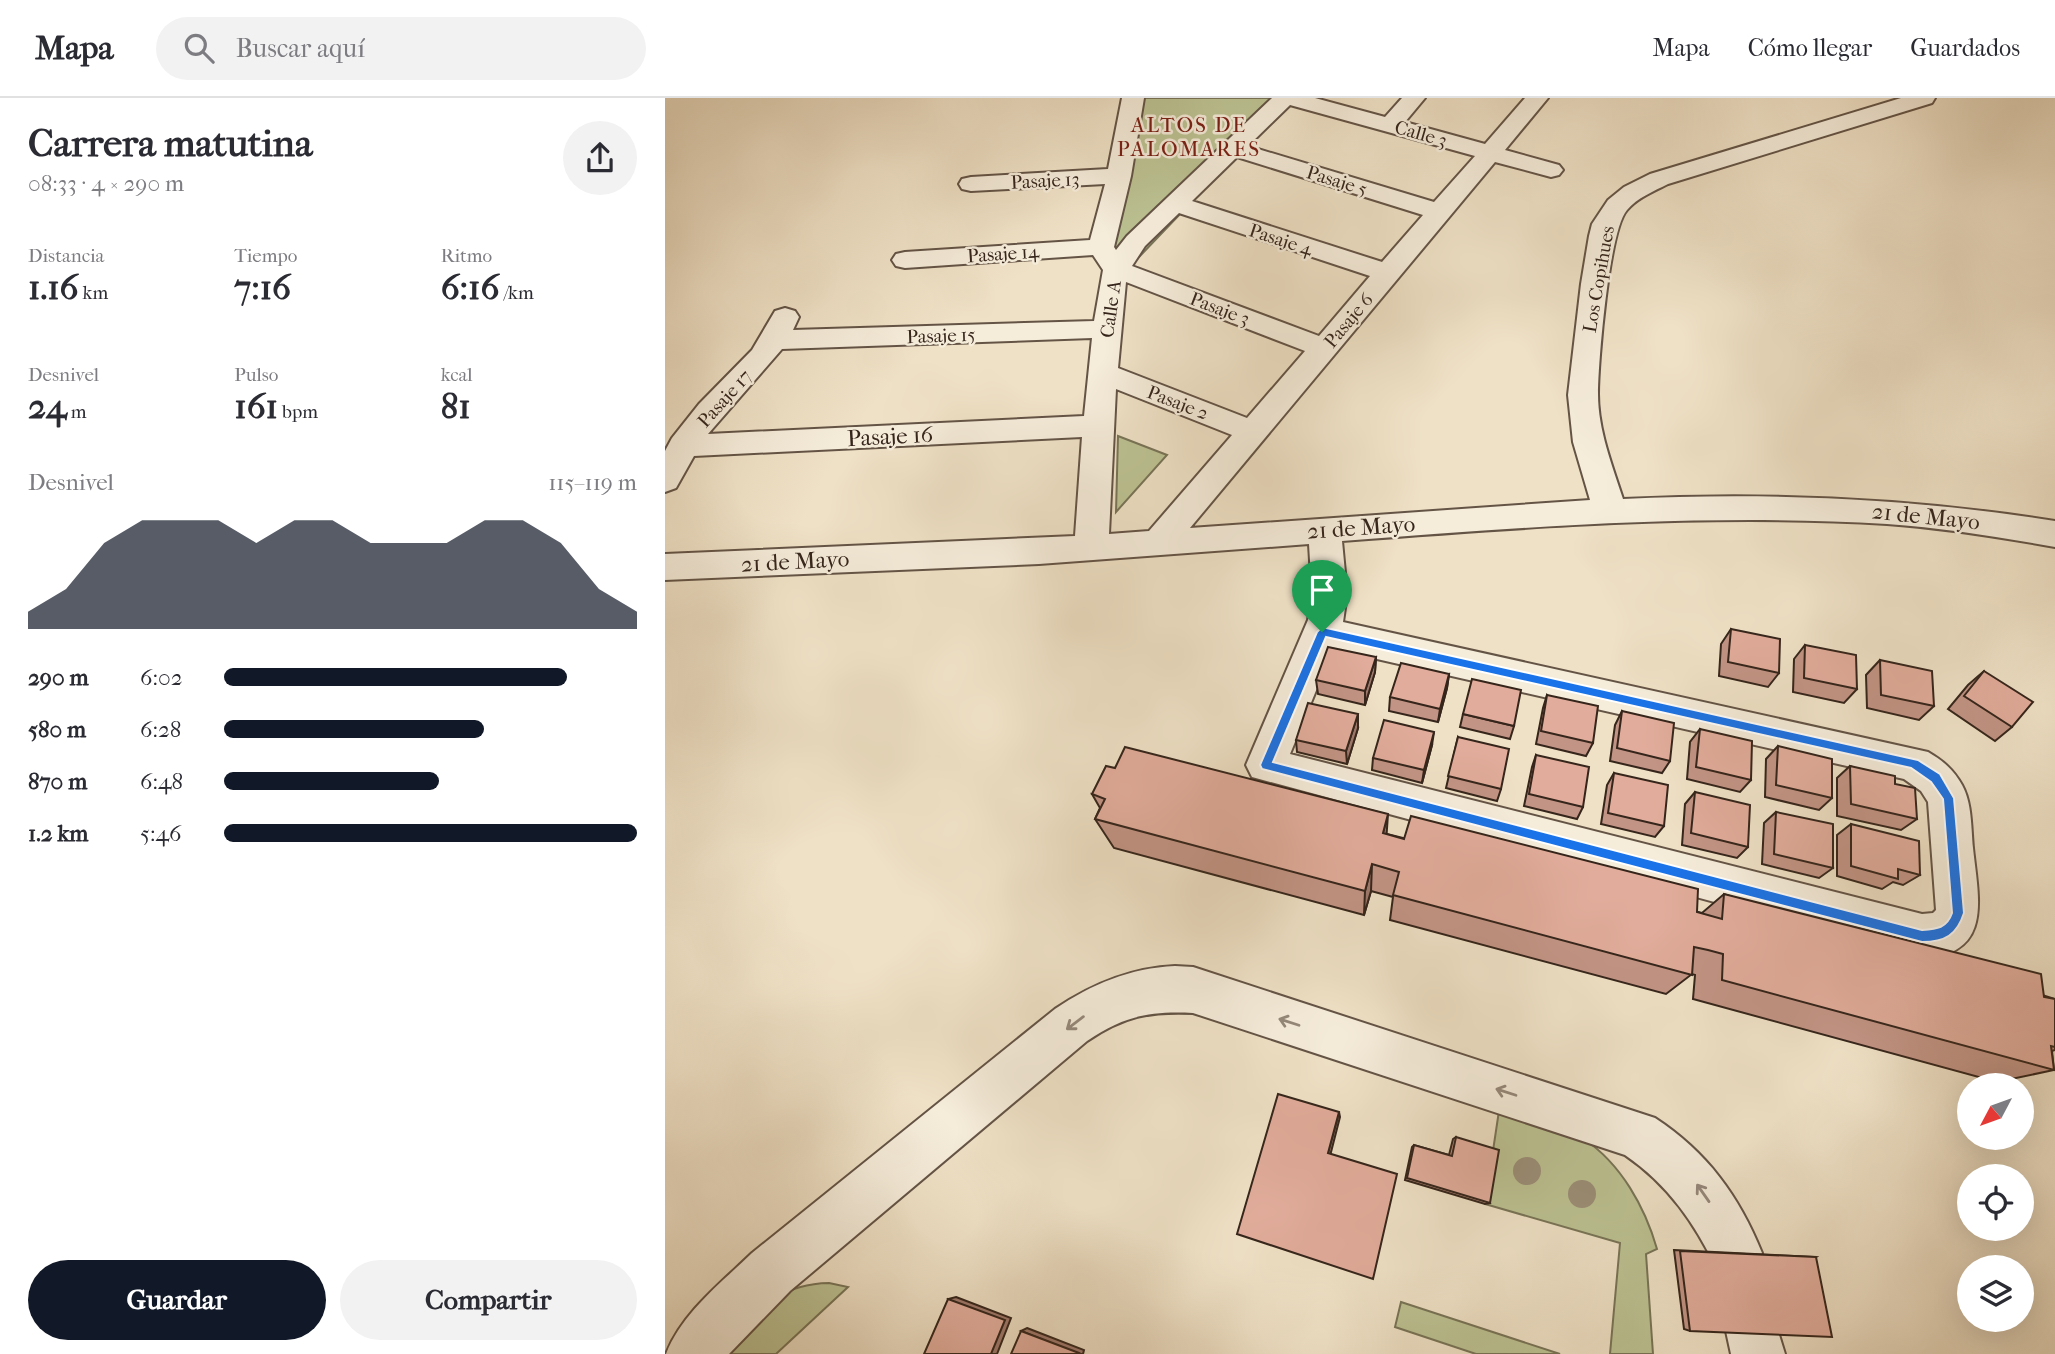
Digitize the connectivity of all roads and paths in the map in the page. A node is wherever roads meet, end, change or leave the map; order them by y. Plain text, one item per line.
1 (1133, 98) edge
2 (1285, 98) edge
3 (1290, 98) edge
4 (1414, 98) edge
5 (1537, 98) edge
6 (1924, 98) edge
7 (1390, 124) junction
8 (1234, 149) junction
9 (1490, 153) junction
10 (1551, 170) dead end
11 (1119, 176) junction
12 (971, 184) dead end
13 (1175, 204) junction
14 (1440, 212) junction
15 (1108, 258) junction
16 (905, 260) dead end
17 (1388, 273) junction
18 (780, 329) joint
19 (1107, 329) junction
20 (1324, 348) junction
21 (1103, 373) junction
22 (1098, 426) junction
23 (1253, 432) junction
24 (683, 446) junction
25 (665, 480) edge
26 (1610, 512) junction
27 (1324, 530) junction
28 (2055, 534) edge
29 (1159, 542) junction
30 (1091, 548) junction
31 (665, 567) edge
32 (1322, 632) junction
33 (1735, 1253) edge
34 (693, 1354) edge

1 - 11 street
2 - 8 street, Calle A
3 - 7 street, Calle 3
4 - 7 street
5 - 9 street, Pasaje 6
6 - 26 street, Los Copihues
7 - 9 street, Calle 3
8 - 13 street, Calle A
8 - 14 street, Pasaje 5
9 - 10 street, Calle 3
9 - 14 street, Pasaje 6
11 - 12 street, Pasaje 13
11 - 15 street
13 - 15 street, Calle A
13 - 17 street, Pasaje 4
14 - 17 street, Pasaje 6
15 - 16 street, Pasaje 14
15 - 19 street, Calle A
15 - 20 street, Pasaje 3
17 - 20 street, Pasaje 6
18 - 19 street, Pasaje 15
18 - 24 street, Pasaje 17
19 - 21 street, Calle A
20 - 23 street, Pasaje 6
21 - 22 street, Calle A
21 - 23 street, Pasaje 2
22 - 24 street, Pasaje 16
22 - 30 street, Calle A
23 - 29 street, Pasaje 6
24 - 25 street, Pasaje 17
26 - 27 street, 21 de Mayo
26 - 28 street, 21 de Mayo
27 - 29 street, 21 de Mayo
27 - 32 street
29 - 30 street, 21 de Mayo
30 - 31 street, 21 de Mayo
32 - 32 street
33 -> 34 street

